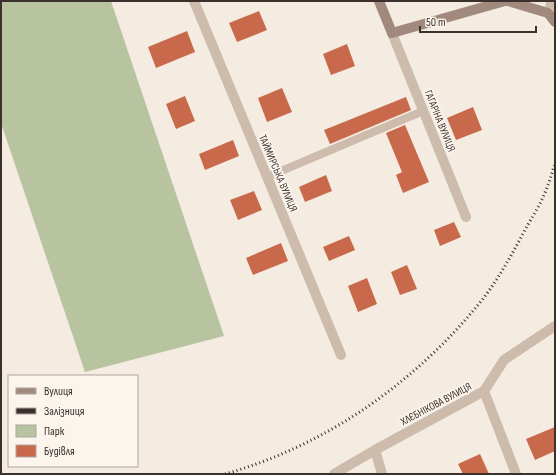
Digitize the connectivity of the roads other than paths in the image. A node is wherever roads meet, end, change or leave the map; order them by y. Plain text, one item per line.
1 (194, 1) edge
2 (379, 1) edge
3 (507, 1) edge
4 (552, 1) edge
5 (548, 13) junction
6 (555, 22) edge
7 (392, 33) junction
8 (423, 111) junction
9 (267, 177) junction
10 (466, 218) dead end
11 (555, 326) edge
12 (341, 355) dead end
13 (484, 391) junction
14 (375, 450) junction
15 (334, 474) edge
16 (382, 474) edge
17 (516, 474) edge

1 - 9 street, ТАЙМИРСЬКА ВУЛИЦЯ
2 - 7 main road
3 - 5 main road
3 - 7 main road
4 - 5 street
5 - 6 main road
7 - 8 street, ГАГАРІНА ВУЛИЦЯ
8 - 9 lane
8 - 10 street, ГАГАРІНА ВУЛИЦЯ
9 - 12 street, ТАЙМИРСЬКА ВУЛИЦЯ
11 - 13 street, ХЛЄБНІКОВА ВУЛИЦЯ
13 - 14 street, ХЛЄБНІКОВА ВУЛИЦЯ
13 - 17 street
14 - 15 street, ХЛЄБНІКОВА ВУЛИЦЯ
14 - 16 street

